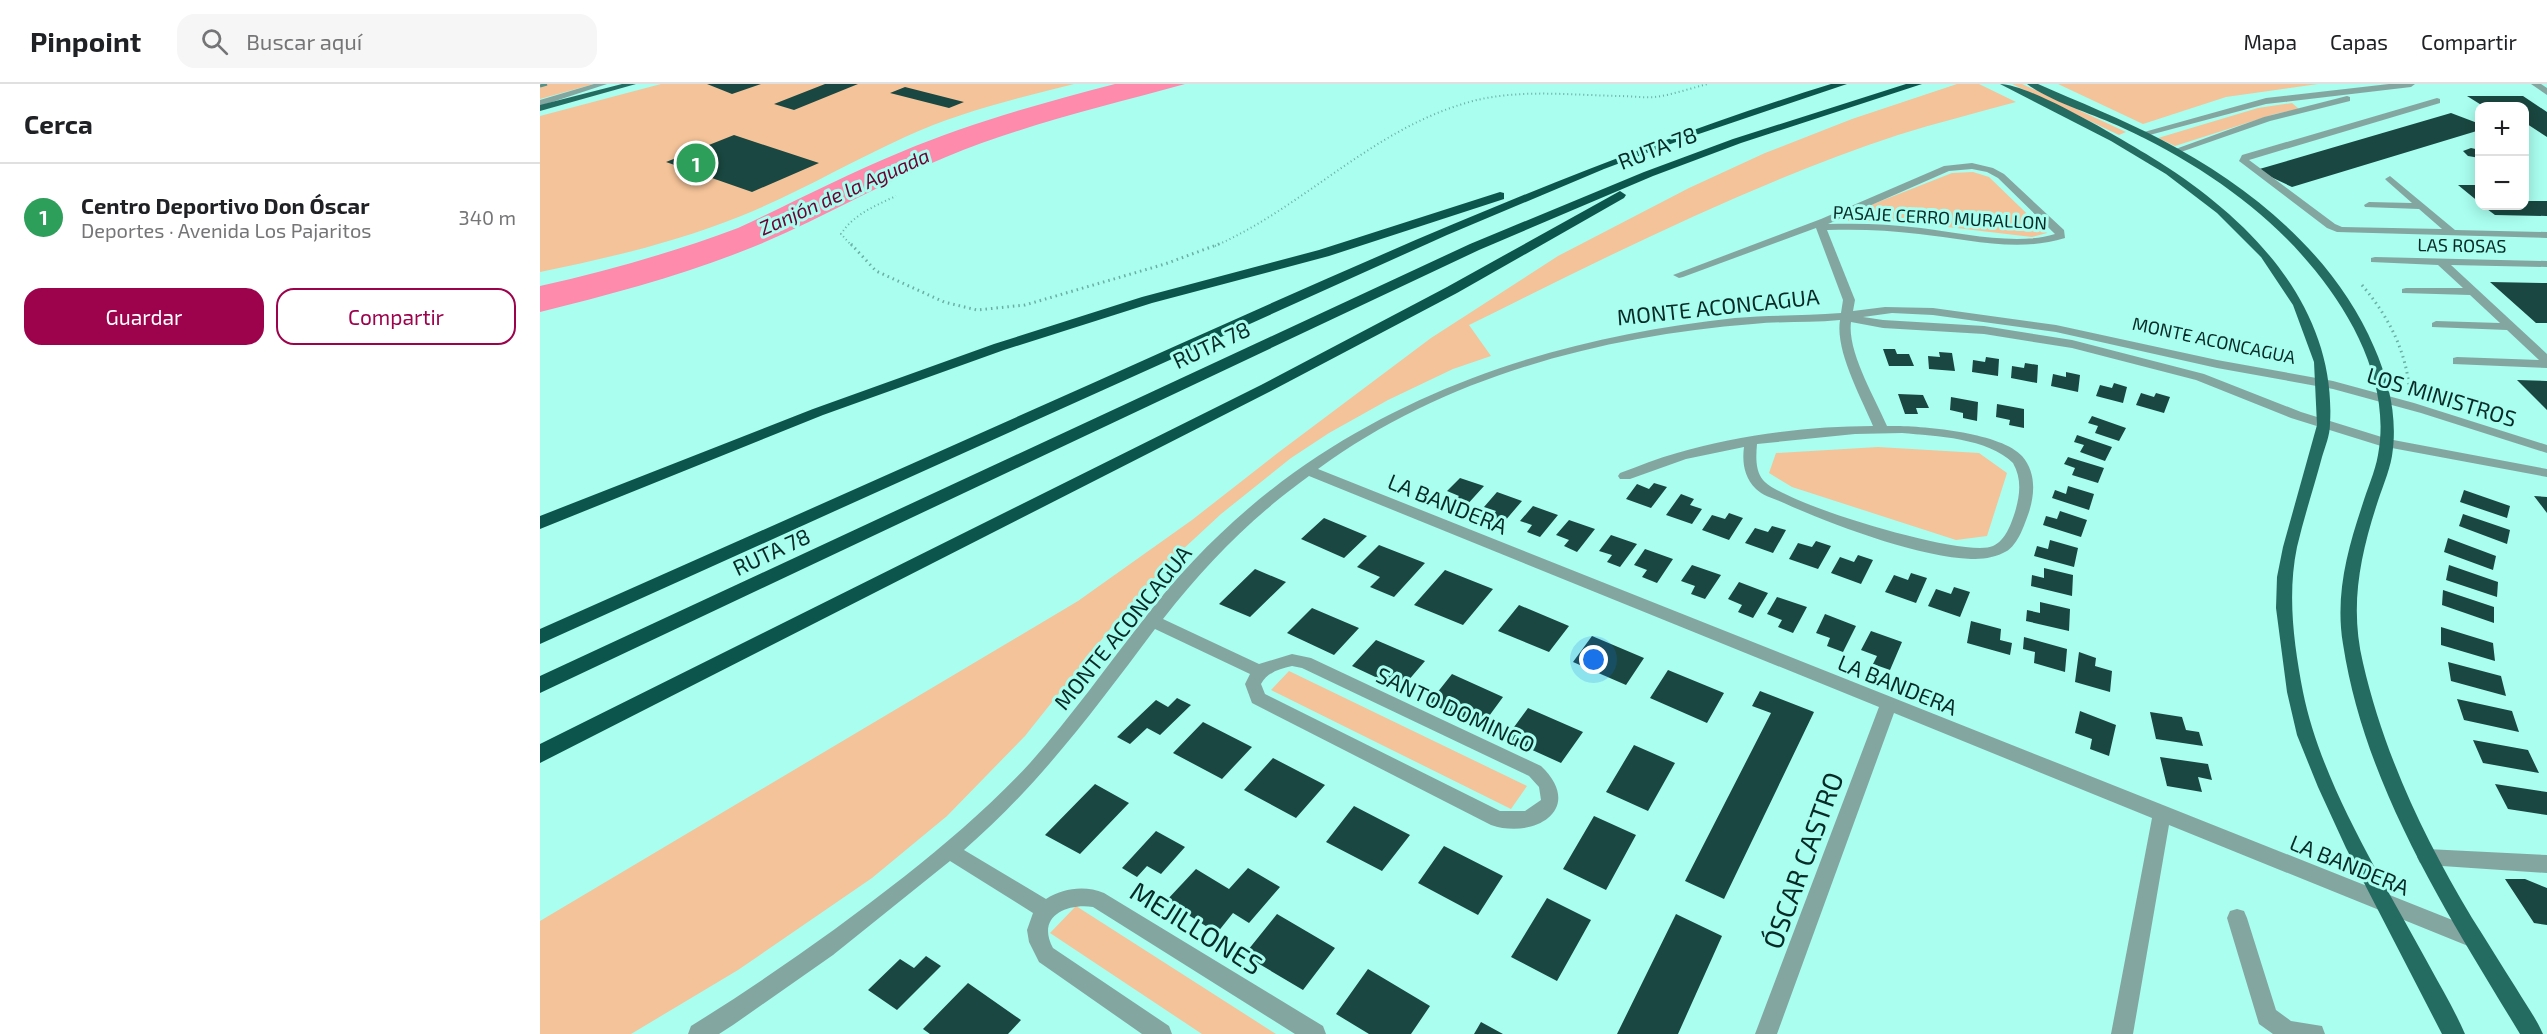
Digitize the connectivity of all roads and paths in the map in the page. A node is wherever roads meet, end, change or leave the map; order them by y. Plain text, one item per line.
1 (603, 84) edge
2 (632, 84) edge
3 (1708, 84) edge
4 (1842, 84) edge
5 (1917, 84) edge
6 (2004, 84) edge
7 (2031, 84) edge
8 (2412, 84) edge
9 (2535, 84) edge
10 (2547, 92) edge
11 (2437, 101) dead end
12 (540, 103) edge
13 (540, 108) edge
14 (2142, 134) junction
15 (2175, 151) junction
16 (2145, 156) junction
17 (1674, 164) junction
18 (1599, 167) junction
19 (2390, 179) dead end
20 (896, 196) dead end
21 (2368, 205) dead end
22 (2422, 206) junction
23 (1823, 224) junction
24 (2454, 234) junction
25 (2547, 235) edge
26 (2375, 260) dead end
27 (2440, 261) junction
28 (2547, 264) edge
29 (1679, 275) dead end
30 (2406, 291) dead end
31 (2473, 292) junction
32 (1845, 316) junction
33 (2436, 325) dead end
34 (2510, 327) junction
35 (2457, 361) dead end
36 (2547, 363) edge
37 (2407, 368) dead end
38 (2325, 383) junction
39 (2409, 388) dead end
40 (2384, 398) junction
41 (2324, 425) junction
42 (1881, 428) junction
43 (1751, 442) junction
44 (2386, 443) junction
45 (2547, 449) edge
46 (1307, 470) junction
47 (2547, 473) edge
48 (1625, 476) dead end
49 (540, 523) edge
50 (1151, 620) junction
51 (540, 638) edge
52 (1259, 671) junction
53 (540, 685) edge
54 (1888, 705) junction
55 (540, 754) edge
56 (2162, 814) junction
57 (950, 851) junction
58 (2427, 857) junction
59 (2547, 864) edge
60 (2384, 901) junction
61 (1046, 910) junction
62 (2237, 918) dead end
63 (2473, 938) junction
64 (699, 1034) edge
65 (1161, 1034) edge
66 (1315, 1034) edge
67 (1766, 1034) edge
68 (2122, 1034) edge
69 (2314, 1034) edge
70 (2454, 1034) edge
71 (2532, 1034) edge

1 - 12 street
2 - 13 main road
3 - 20 path
4 - 18 highway, RUTA 78
5 - 17 highway, RUTA 78
6 - 16 main road
7 - 14 main road
8 - 14 street
8 - 15 street
9 - 10 street
11 - 24 street
14 - 15 main road
14 - 16 main road
15 - 40 main road
16 - 38 main road
17 - 53 highway, RUTA 78
17 - 55 highway
18 - 49 highway
18 - 51 highway, RUTA 78
19 - 22 street
21 - 22 street
22 - 24 street
23 - 23 street, PASAJE CERRO MURALLON
23 - 29 street
23 - 32 street, PASAJE CERRO MURALLON
24 - 25 street
26 - 27 street, LAS ROSAS
27 - 28 street, LAS ROSAS
27 - 31 street
30 - 31 street
31 - 34 street
32 - 38 street, MONTE ACONCAGUA
32 - 41 street, MONTE ACONCAGUA
32 - 42 street, PASAJE CERRO MURALLON
32 - 46 street, MONTE ACONCAGUA
33 - 34 street
34 - 36 street
35 - 36 street
37 - 39 path
38 - 40 street, LOS MINISTROS
38 - 41 main road
40 - 44 main road
40 - 45 street, LOS MINISTROS
41 - 44 street
41 - 60 main road
42 - 43 street
42 - 43 street
43 - 48 street
44 - 47 street
44 - 58 main road
46 - 50 street, MONTE ACONCAGUA
46 - 54 street, LA BANDERA
50 - 52 street
50 - 57 street, MONTE ACONCAGUA
52 - 52 street, SANTO DOMINGO
54 - 56 street, LA BANDERA
54 - 67 street, ÓSCAR CASTRO
56 - 60 street, LA BANDERA
56 - 68 street
57 - 61 street
57 - 64 street, MONTE ACONCAGUA
58 - 59 street
58 - 63 main road
60 - 63 street, LA BANDERA
60 - 70 main road
61 - 65 street
61 - 66 street, MEJILLONES
62 - 69 street
63 - 71 main road

